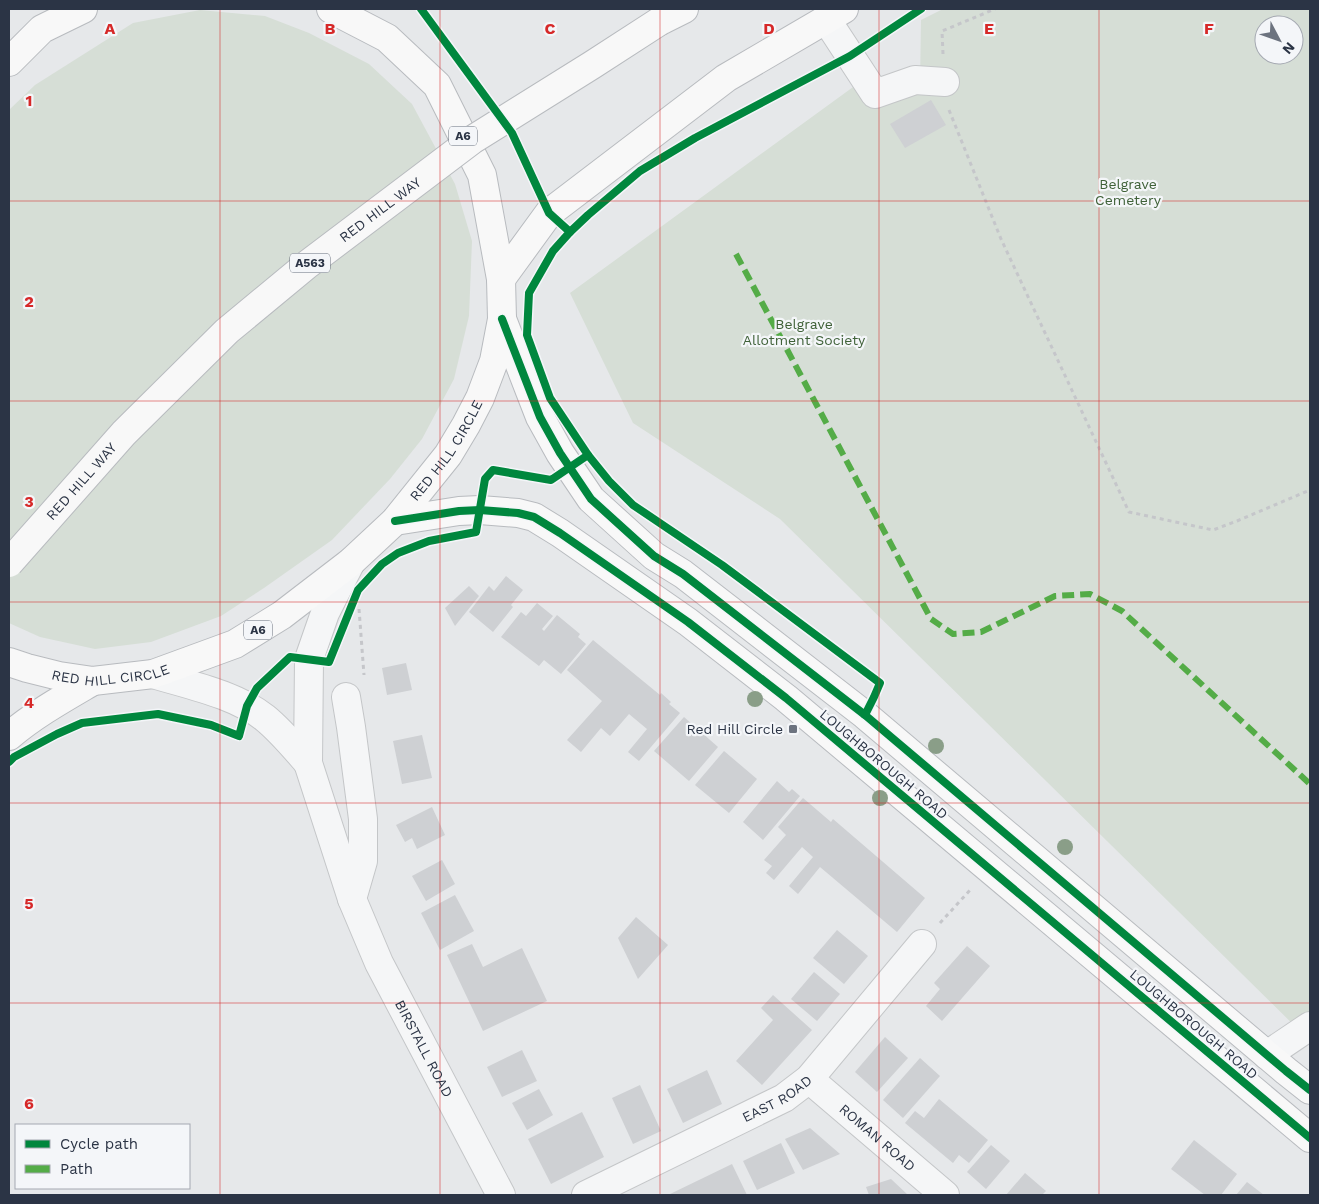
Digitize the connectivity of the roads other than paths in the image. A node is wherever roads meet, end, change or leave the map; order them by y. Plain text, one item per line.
1 (83, 9) edge
2 (331, 9) edge
3 (684, 9) edge
4 (835, 14) edge
5 (9, 62) edge
6 (945, 82) road end
7 (501, 278) junction
8 (502, 319) junction
9 (395, 521) junction
10 (351, 562) junction
11 (9, 563) edge
12 (9, 662) edge
13 (153, 674) junction
14 (93, 681) junction
15 (346, 697) road end
16 (9, 736) edge
17 (308, 763) junction
18 (352, 899) junction
19 (922, 944) road end
20 (1310, 1026) edge
21 (1288, 1065) edge
22 (809, 1079) junction
23 (1310, 1090) edge
24 (1310, 1138) edge
25 (501, 1195) edge
26 (586, 1195) edge
27 (945, 1195) edge

1 - 5 highway
2 - 7 highway, RED HILL CIRCLE / A6
3 - 11 highway, RED HILL WAY / A563, bridge
4 - 6 street
4 - 7 highway
7 - 8 highway, RED HILL CIRCLE / A6
8 - 9 highway, RED HILL CIRCLE / A6
8 - 21 highway, LOUGHBOROUGH ROAD / A6
9 - 10 highway, RED HILL CIRCLE / A6
9 - 24 highway, LOUGHBOROUGH ROAD
10 - 13 highway, RED HILL CIRCLE / A6
10 - 17 street, BIRSTALL ROAD
12 - 14 highway, RED HILL CIRCLE / A6
13 - 14 highway, RED HILL CIRCLE / A6
13 - 17 street, BIRSTALL ROAD
14 - 16 highway
15 - 18 street
17 - 18 street, BIRSTALL ROAD
18 - 25 street, BIRSTALL ROAD
19 - 22 street, EAST ROAD
20 - 21 street
21 - 23 highway, LOUGHBOROUGH ROAD / A6
22 - 26 street, EAST ROAD
22 - 27 street, ROMAN ROAD

